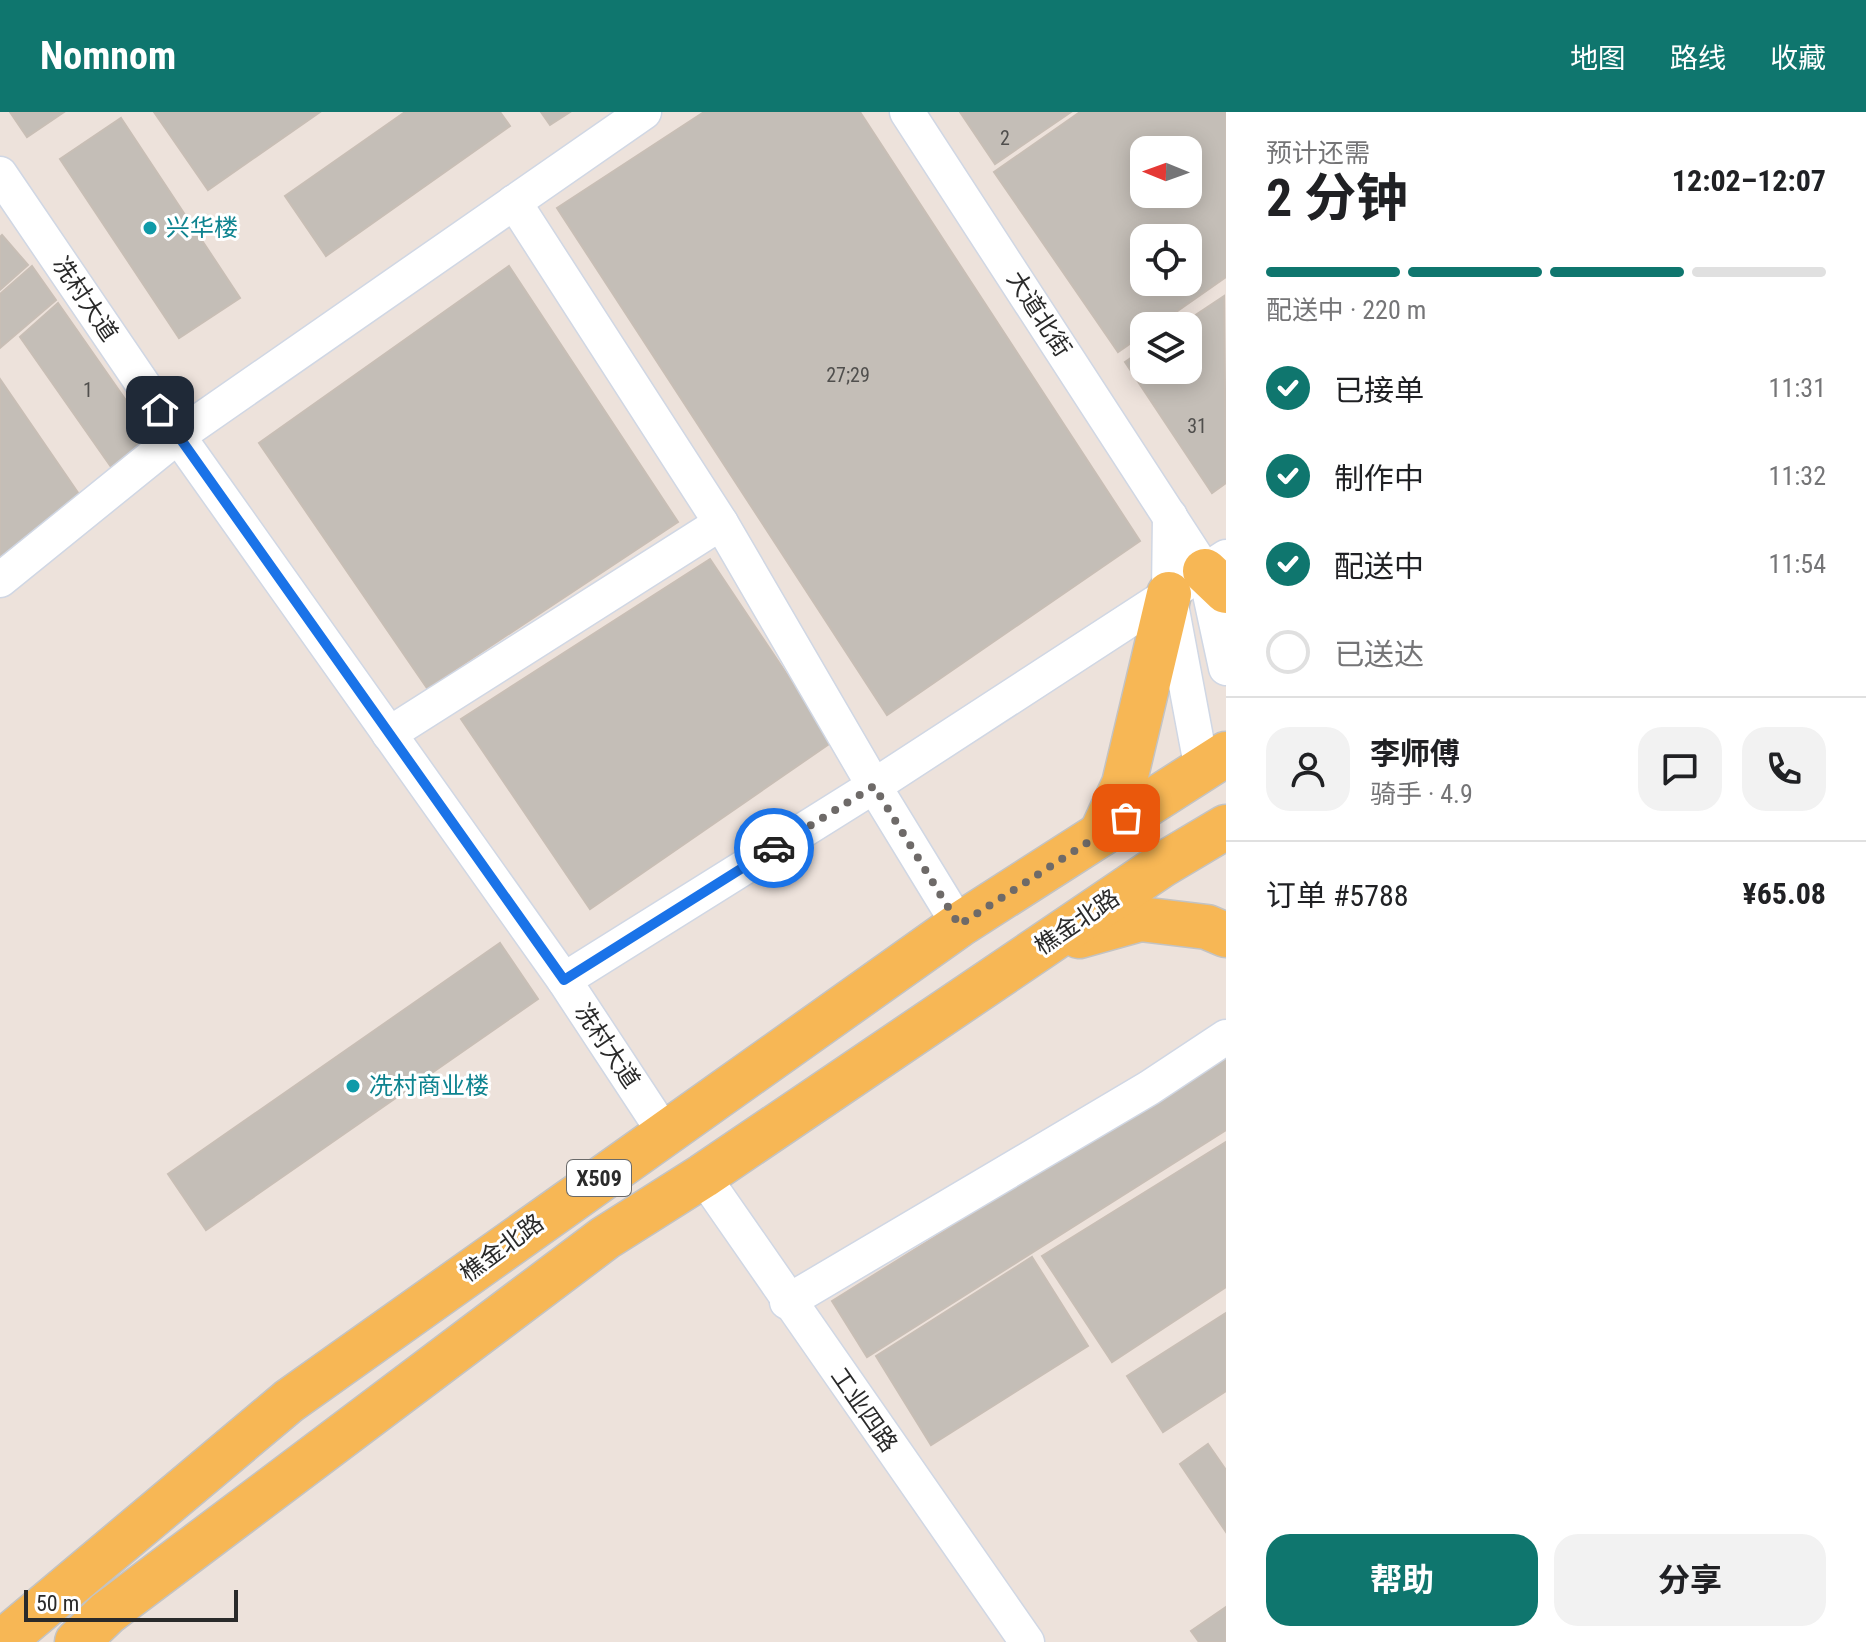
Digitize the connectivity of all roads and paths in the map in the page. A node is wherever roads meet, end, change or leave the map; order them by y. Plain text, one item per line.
1 (644, 112) edge
2 (907, 112) edge
3 (0, 174) edge
4 (514, 202) junction
5 (178, 436) junction
6 (1170, 516) junction
7 (721, 523) junction
8 (1219, 573) edge
9 (0, 580) edge
10 (1169, 594) junction
11 (1226, 668) edge
12 (389, 734) junction
13 (1214, 762) edge
14 (874, 786) junction
15 (1224, 833) edge
16 (1101, 834) junction
17 (959, 925) junction
18 (1226, 935) edge
19 (1038, 948) junction
20 (564, 980) junction
21 (1226, 1037) edge
22 (664, 1132) junction
23 (703, 1176) junction
24 (787, 1302) junction
25 (2, 1642) edge
26 (77, 1642) edge
27 (1027, 1642) edge

1 - 4 street
2 - 6 street, 大道北街
3 - 5 street, 冼村大道
4 - 5 street
4 - 7 street
5 - 9 street
5 - 12 street, 冼村大道
6 - 8 street, 大道北街
6 - 10 street
7 - 12 street
7 - 14 street
8 - 10 street
8 - 11 street, 大道北街
10 - 13 street
10 - 14 street
10 - 16 main road
12 - 20 street, 冼村大道
13 - 15 main road
13 - 16 main road, 樵金北路 / X509
14 - 17 street
14 - 20 street
15 - 19 main road, 樵金北路 / X509
16 - 17 main road, 樵金北路 / X509
17 - 22 main road, 樵金北路 / X509
18 - 19 main road
19 - 23 main road, 樵金北路 / X509
20 - 22 street, 冼村大道
21 - 24 street
22 - 25 main road, 樵金北路 / X509
23 - 24 street, 工业四路
23 - 26 main road, 樵金北路 / X509
24 - 27 street, 工业四路

